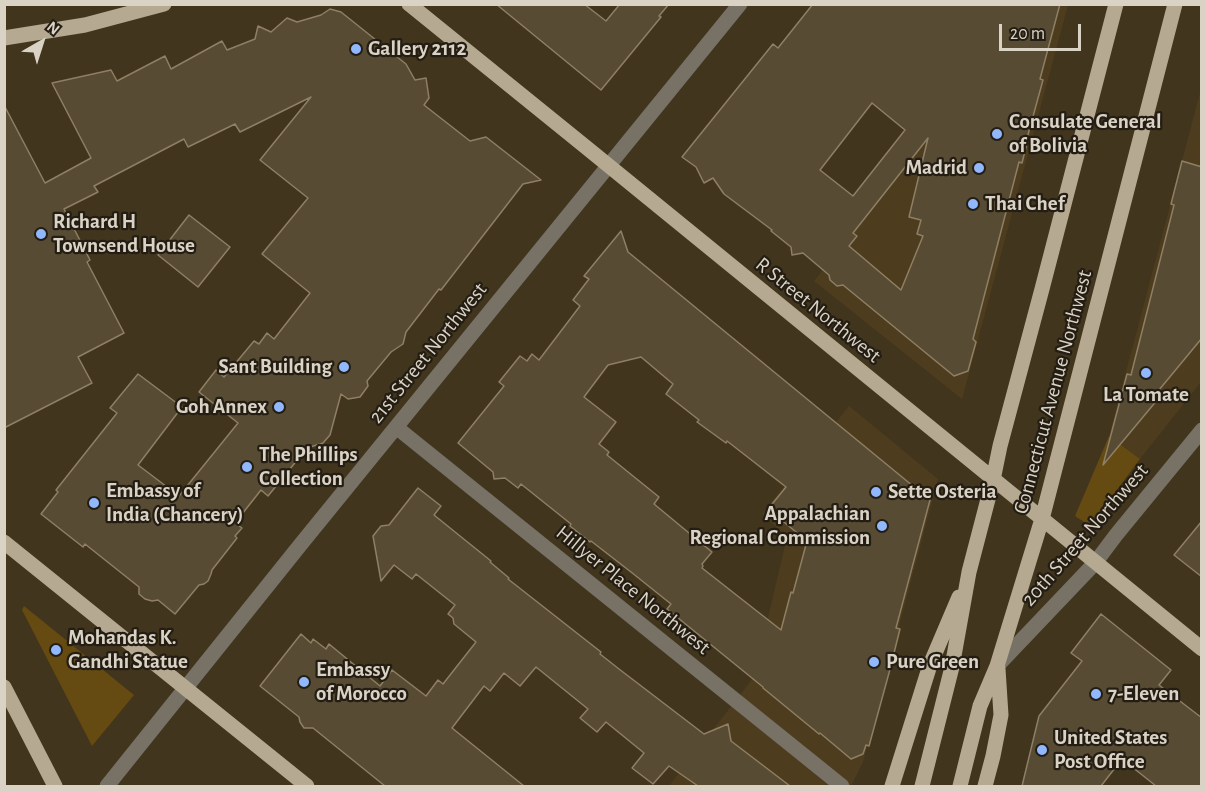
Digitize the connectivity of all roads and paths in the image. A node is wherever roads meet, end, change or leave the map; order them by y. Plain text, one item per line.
1 (164, 4) edge
2 (408, 4) edge
3 (740, 4) edge
4 (1116, 4) edge
5 (1175, 4) edge
6 (4, 38) edge
7 (609, 166) junction
8 (396, 427) junction
9 (1202, 430) edge
10 (993, 480) junction
11 (1042, 519) junction
12 (4, 542) edge
13 (1095, 563) junction
14 (969, 572) junction
15 (1202, 648) edge
16 (997, 666) junction
17 (4, 687) edge
18 (186, 688) junction
19 (55, 786) edge
20 (107, 786) edge
21 (307, 786) edge
22 (842, 786) edge
23 (892, 786) edge
24 (922, 786) edge
25 (960, 786) edge
26 (985, 786) edge

1 - 6 main road
2 - 7 main road, R Street Northwest
3 - 7 street, 21st Street Northwest
4 - 10 main road, Connecticut Avenue Northwest
5 - 11 main road, Connecticut Avenue Northwest
7 - 8 street, 21st Street Northwest
7 - 10 main road, R Street Northwest
8 - 18 street, 21st Street Northwest
8 - 22 street, Hillyer Place Northwest
9 - 13 street, 20th Street Northwest
10 - 11 main road, R Street Northwest
10 - 14 main road, Connecticut Avenue Northwest
11 - 13 main road, R Street Northwest
11 - 16 main road, Connecticut Avenue Northwest
12 - 18 main road
13 - 15 main road, R Street Northwest
13 - 16 street, 20th Street Northwest
14 - 23 main road
14 - 24 main road, Connecticut Avenue Northwest
16 - 25 main road, Connecticut Avenue Northwest
16 - 26 main road
17 - 19 main road
18 - 20 street, 21st Street Northwest
18 - 21 main road

